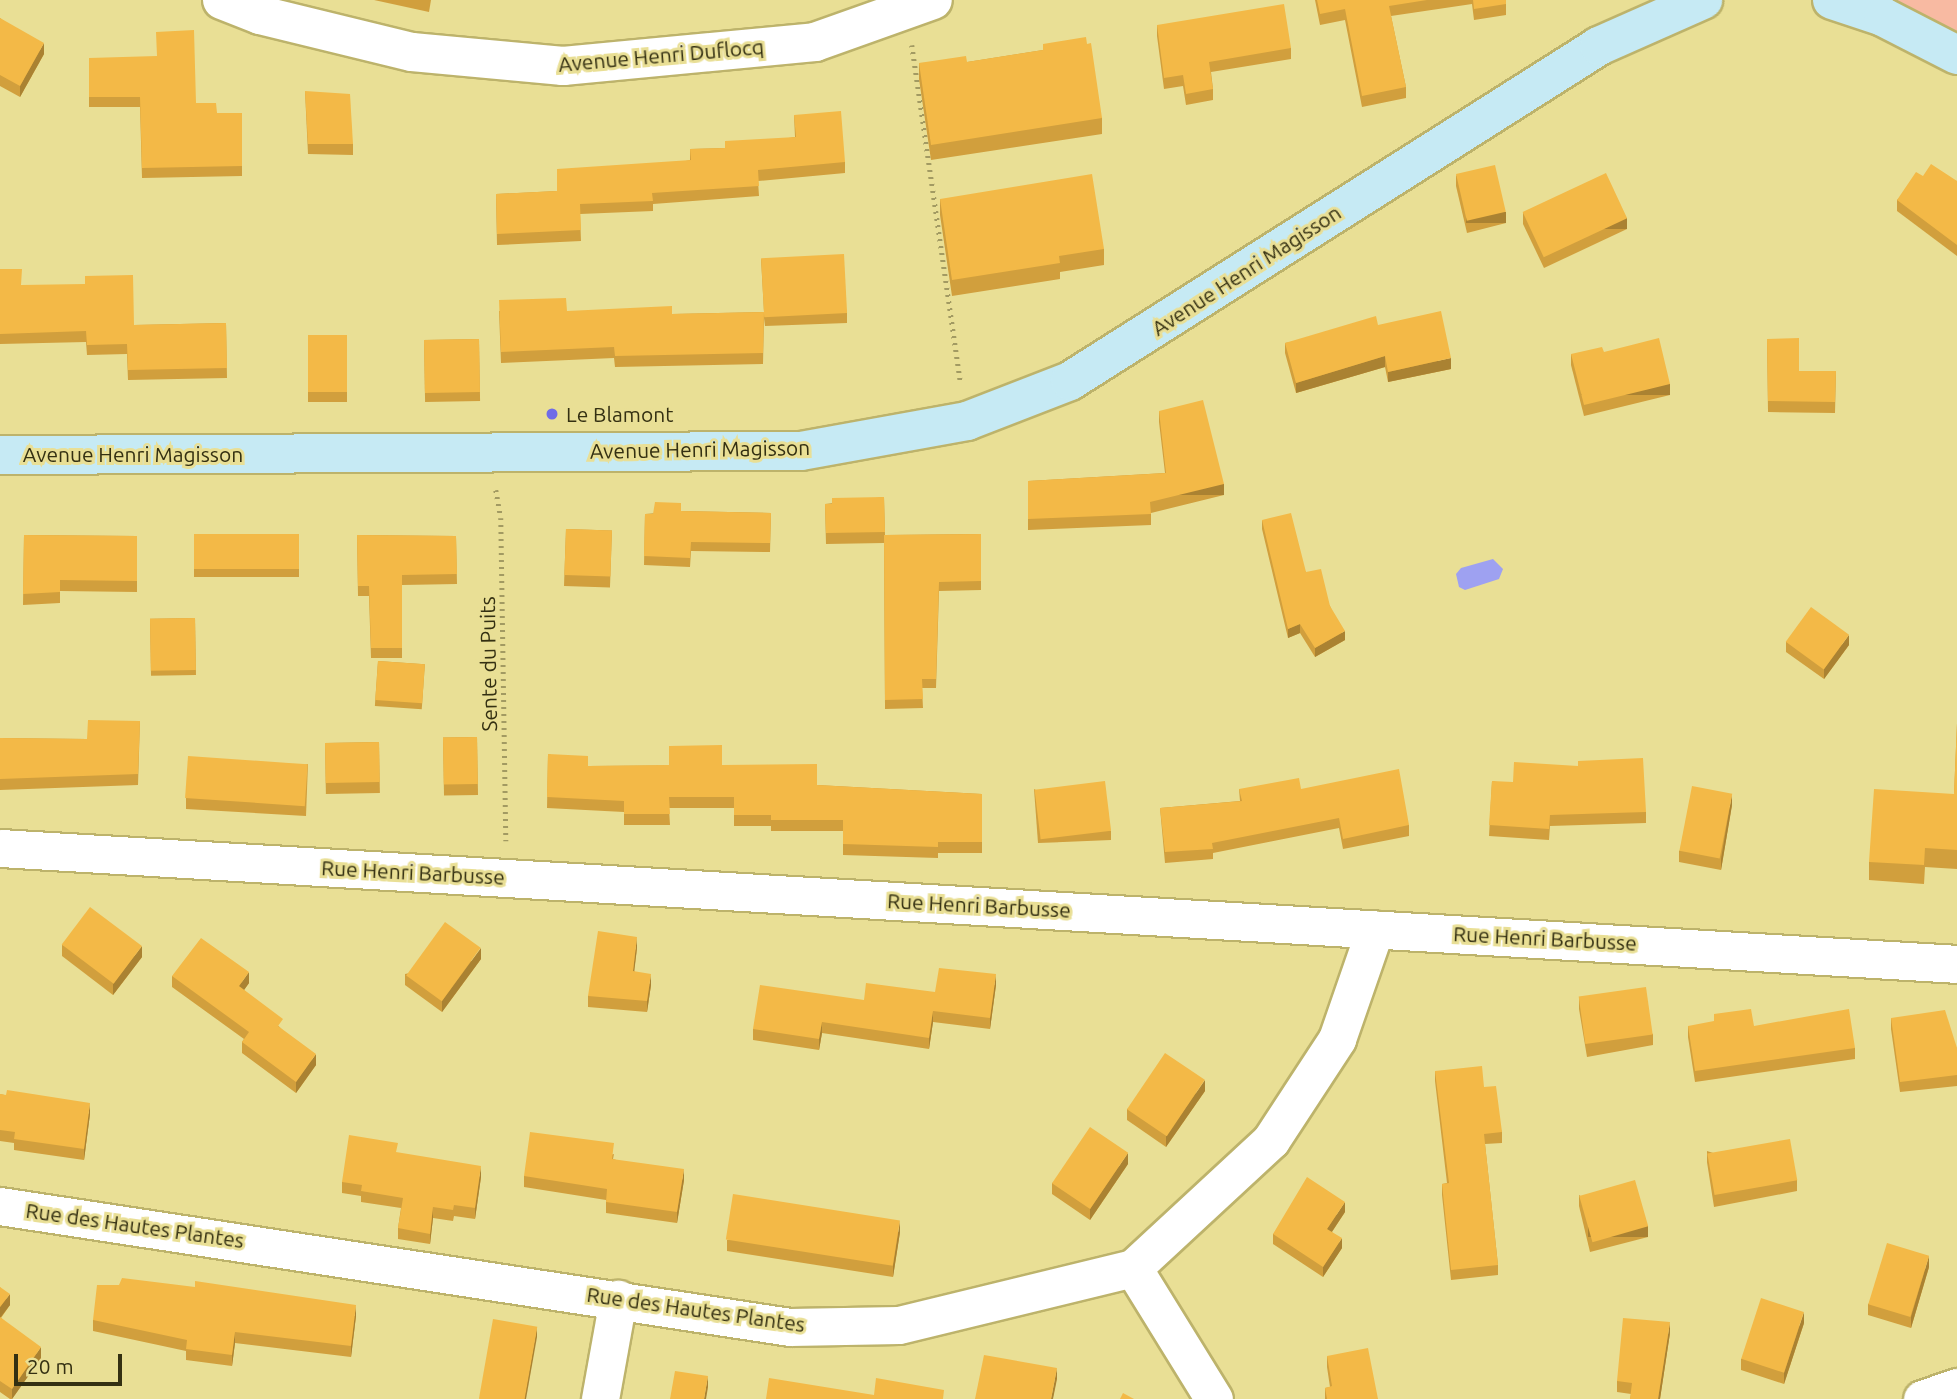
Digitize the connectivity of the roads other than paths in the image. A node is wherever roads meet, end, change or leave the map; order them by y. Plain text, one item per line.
1 (222, 0) edge
2 (1703, 0) edge
3 (1832, 0) edge
4 (920, 5) edge
5 (1957, 55) edge
6 (0, 455) edge
7 (0, 848) edge
8 (1375, 929) junction
9 (1957, 964) edge
10 (0, 1206) edge
11 (1133, 1268) junction
12 (618, 1299) junction
13 (1957, 1387) edge
14 (600, 1399) edge
15 (1214, 1399) edge
16 (1922, 1399) edge

1 - 4 street, Avenue Henri Duflocq
2 - 6 main road, Avenue Henri Magisson
3 - 5 main road
7 - 8 street, Rue Henri Barbusse
8 - 9 street, Rue Henri Barbusse
8 - 11 street, Rue des Hautes Plantes
10 - 12 street, Rue des Hautes Plantes
11 - 12 street, Rue des Hautes Plantes
11 - 15 street
12 - 14 street
13 - 16 street

